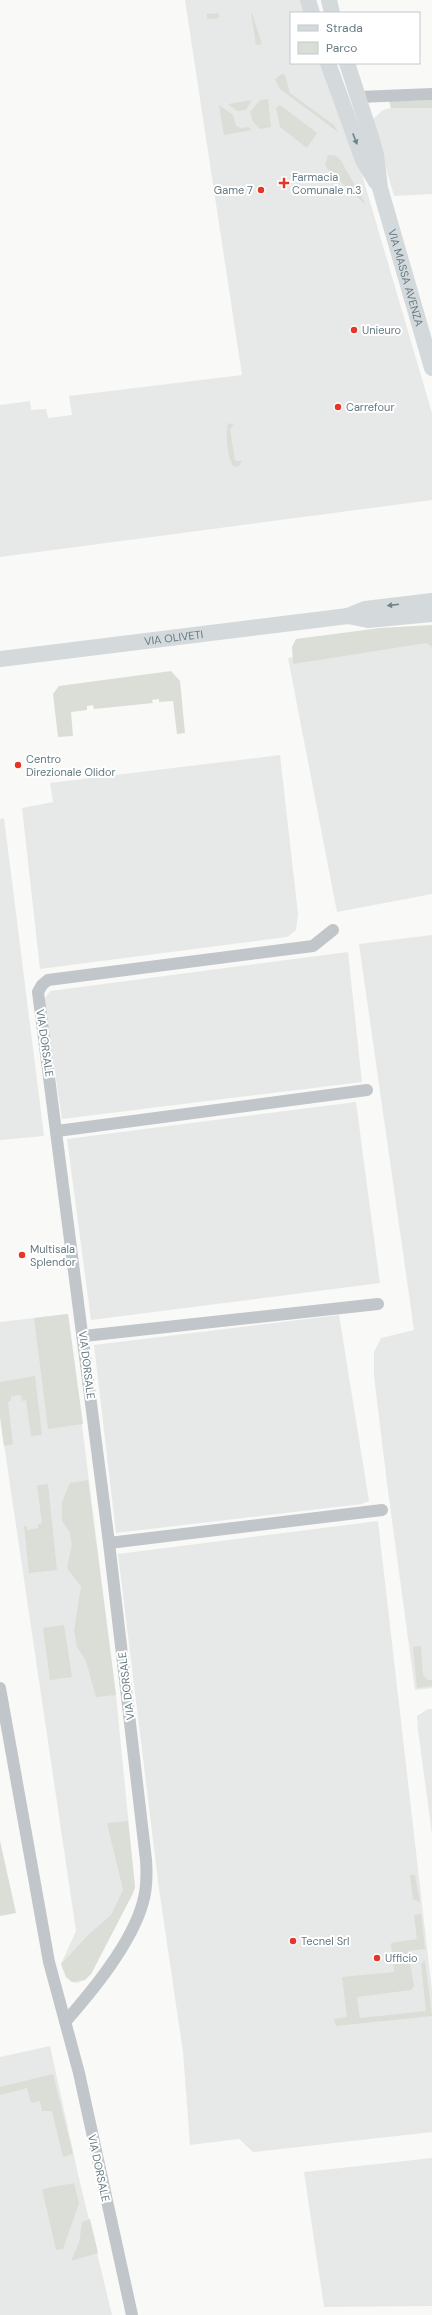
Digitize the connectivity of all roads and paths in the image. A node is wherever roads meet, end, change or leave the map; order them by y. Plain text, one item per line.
1 (308, 0) edge
2 (328, 0) edge
3 (312, 12) edge
4 (332, 12) edge
5 (328, 64) edge
6 (347, 64) edge
7 (432, 94) edge
8 (359, 96) junction
9 (342, 104) junction
10 (380, 188) junction
11 (428, 340) edge
12 (432, 368) edge
13 (432, 601) edge
14 (432, 614) edge
15 (348, 616) junction
16 (0, 659) edge
17 (333, 930) dead end
18 (367, 1090) dead end
19 (57, 1130) junction
20 (378, 1304) dead end
21 (84, 1336) junction
22 (382, 1510) dead end
23 (109, 1543) junction
24 (0, 1688) edge
25 (1, 1712) edge
26 (66, 2022) junction
27 (132, 2315) edge

1 - 3 main road
2 - 4 main road
5 - 9 main road, VIA MASSA AVENZA
6 - 8 main road, VIA MASSA AVENZA
7 - 8 street
8 - 9 street
8 - 9 street
8 - 10 main road, VIA MASSA AVENZA
9 -> 10 main road, VIA MASSA AVENZA
10 - 11 main road, VIA MASSA AVENZA
11 - 12 main road, VIA MASSA AVENZA
13 -> 15 main road, VIA OLIVETI
14 - 15 main road, VIA OLIVETI
15 - 16 main road, VIA OLIVETI
17 - 19 street, VIA DORSALE
18 - 19 street
19 - 21 street, VIA DORSALE
20 - 21 street
21 - 23 street, VIA DORSALE
22 - 23 street
23 - 26 street, VIA DORSALE
24 - 25 street, VIA DORSALE
25 - 26 street, VIA DORSALE
26 - 27 street, VIA DORSALE

